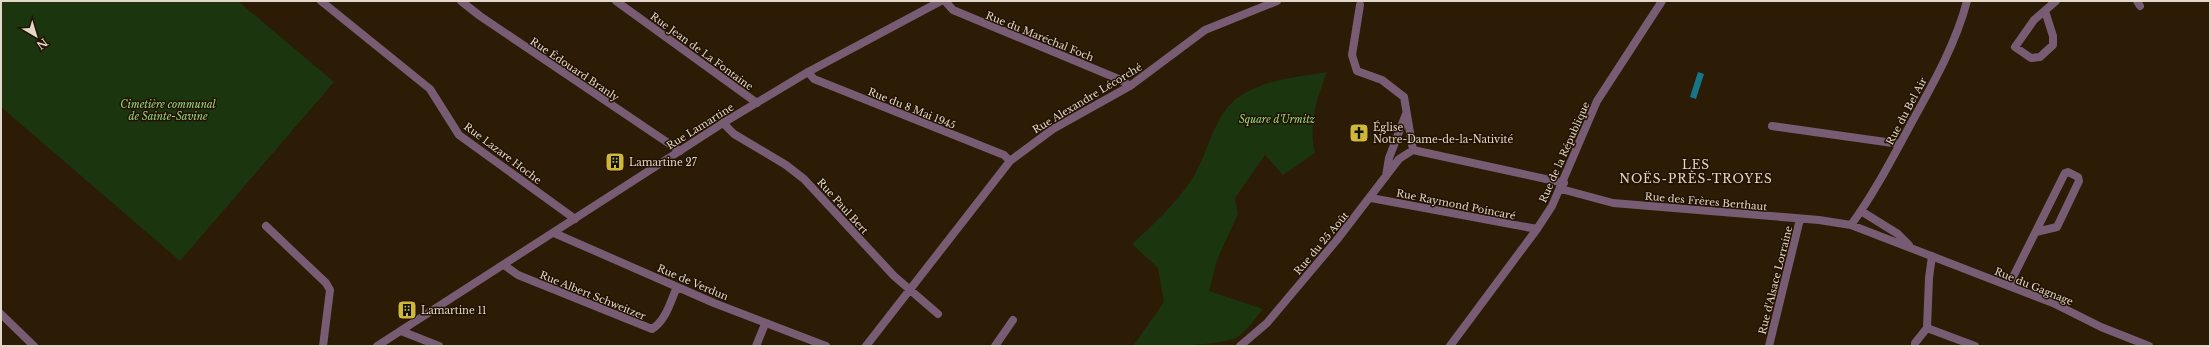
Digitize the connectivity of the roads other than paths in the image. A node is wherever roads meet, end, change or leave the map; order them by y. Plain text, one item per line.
1 (321, 1) edge
2 (461, 1) edge
3 (616, 1) edge
4 (941, 1) edge
5 (945, 1) edge
6 (1277, 1) edge
7 (1662, 1) edge
8 (1967, 1) edge
9 (2056, 1) edge
10 (1360, 5) dead end
11 (2045, 11) junction
12 (808, 72) junction
13 (1130, 86) junction
14 (757, 103) junction
15 (1408, 111) junction
16 (723, 123) junction
17 (1772, 126) dead end
18 (1395, 141) junction
19 (1900, 144) junction
20 (1413, 150) junction
21 (680, 151) junction
22 (1405, 154) junction
23 (1010, 161) junction
24 (1386, 178) junction
25 (1562, 186) junction
26 (1371, 198) junction
27 (1861, 211) junction
28 (575, 219) junction
29 (1800, 219) junction
30 (1851, 225) junction
31 (266, 226) dead end
32 (1537, 229) junction
33 (2036, 232) junction
34 (554, 233) junction
35 (1911, 247) junction
36 (1932, 256) junction
37 (504, 265) junction
38 (677, 286) junction
39 (2009, 286) junction
40 (909, 291) junction
41 (1, 314) edge
42 (938, 314) dead end
43 (1013, 320) dead end
44 (765, 324) junction
45 (1927, 328) junction
46 (401, 331) junction
47 (34, 346) edge
48 (323, 346) edge
49 (377, 346) edge
50 (439, 346) edge
51 (756, 346) edge
52 (826, 346) edge
53 (866, 346) edge
54 (995, 346) edge
55 (1240, 346) edge
56 (1450, 346) edge
57 (1769, 346) edge
58 (1915, 346) edge
59 (1975, 346) edge
60 (2149, 346) edge

1 - 28 street, Rue Lazare Hoche
2 - 21 street, Rue Édouard Branly
3 - 14 street, Rue Jean de La Fontaine
4 - 12 street, Rue Lamartine
5 - 13 street, Rue du Maréchal Foch
6 - 13 street, Rue Alexandre Lécorché
7 - 25 street, Rue de la République
8 - 19 street, Rue du Bel Air
9 - 11 street
10 - 15 street
11 - 11 street
12 - 14 street, Rue Lamartine
12 - 23 street, Rue du 8 Mai 1945
13 - 23 street, Rue Alexandre Lécorché
14 - 16 street, Rue Lamartine
15 - 18 street
15 - 20 street
16 - 21 street, Rue Lamartine
16 - 40 street, Rue Paul Bert
17 - 19 street
18 - 22 street
18 - 24 street
19 - 27 street, Rue du Bel Air
20 - 22 street, Rue du 25 Août
20 - 25 street, Rue des Frères Berthaut
21 - 28 street, Rue Lamartine
22 - 24 street, Rue du 25 Août
23 - 40 street, Rue Alexandre Lécorché
24 - 26 street, Rue du 25 Août
25 - 29 street, Rue des Frères Berthaut
25 - 32 street, Rue de la République
26 - 32 street, Rue Raymond Poincaré
26 - 55 street, Rue du 25 Août
27 - 30 street, Rue du Bel Air
27 - 35 street, Rue du Gagnage
28 - 34 street, Rue Lamartine
29 - 30 street, Rue des Frères Berthaut
29 - 57 street, Rue d'Alsace Lorraine
30 - 35 street, Rue du Gagnage
31 - 48 street
32 - 56 street, Rue de la République
33 - 33 street
33 - 39 street
34 - 37 street, Rue Lamartine
34 - 38 street, Rue de Verdun
35 - 36 street, Rue du Gagnage
36 - 39 street, Rue du Gagnage
36 - 45 street
37 - 38 street, Rue Albert Schweitzer
37 - 46 street, Rue Lamartine
38 - 44 street, Rue de Verdun
39 - 60 street, Rue du Gagnage
40 - 42 street, Rue Paul Bert
40 - 53 street, Rue Alexandre Lécorché
41 - 47 street
43 - 54 street
44 - 51 street
44 - 52 street, Rue de Verdun
45 - 58 street
45 - 59 street
46 - 49 street, Rue Lamartine
46 - 50 street

